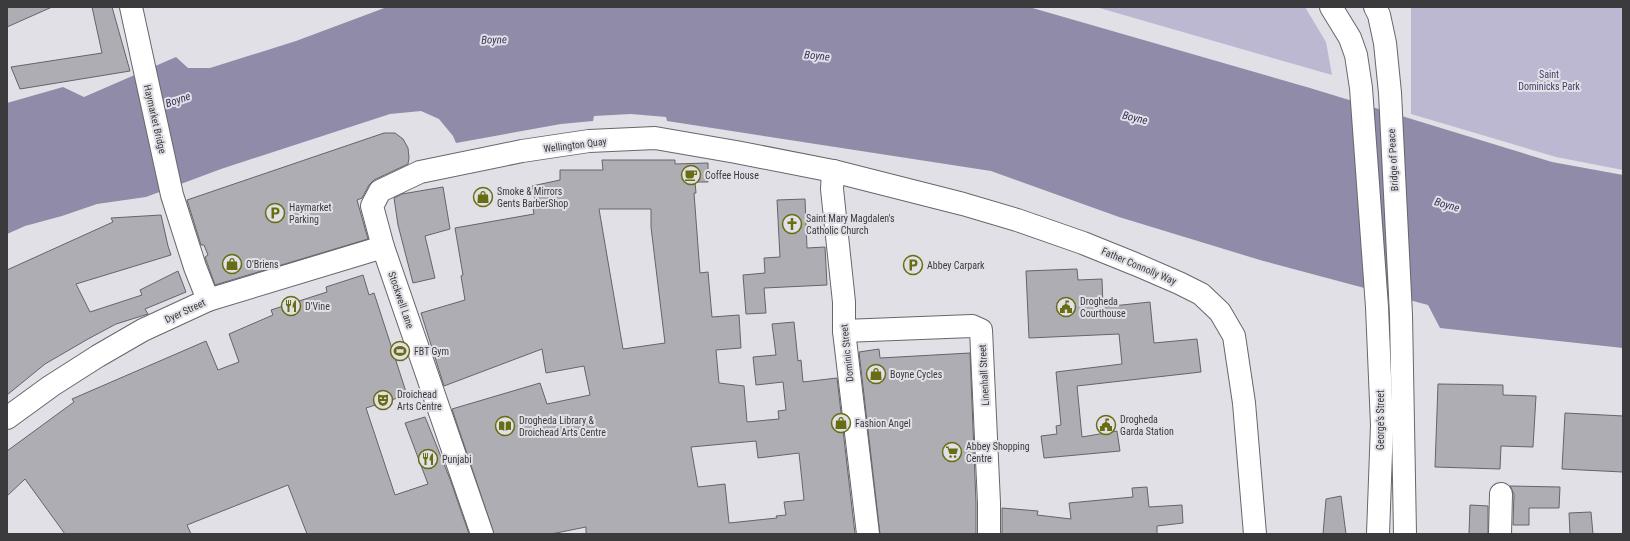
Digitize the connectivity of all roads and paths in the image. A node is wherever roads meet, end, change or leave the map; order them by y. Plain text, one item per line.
1 (131, 7) edge
2 (1331, 7) edge
3 (1375, 7) edge
4 (832, 171) junction
5 (383, 247) junction
6 (208, 300) junction
7 (844, 331) junction
8 (7, 418) edge
9 (1501, 494) dead end
10 (482, 534) edge
11 (868, 534) edge
12 (989, 534) edge
13 (1255, 534) edge
14 (1378, 534) edge
15 (1404, 534) edge
16 (1500, 534) edge

1 - 6 street, Haymarket Bridge
2 - 14 street, George's Street
3 - 15 street, Bridge of Peace
4 - 5 street, Wellington Quay
4 - 7 street, Dominic Street
4 - 13 street, Father Connolly Way
5 - 6 street, Dyer Street
5 - 10 street, Stockwell Lane
6 - 8 street, Dyer Street
7 - 11 street, Dominic Street
7 - 12 street, Linenhall Street
9 - 16 street

